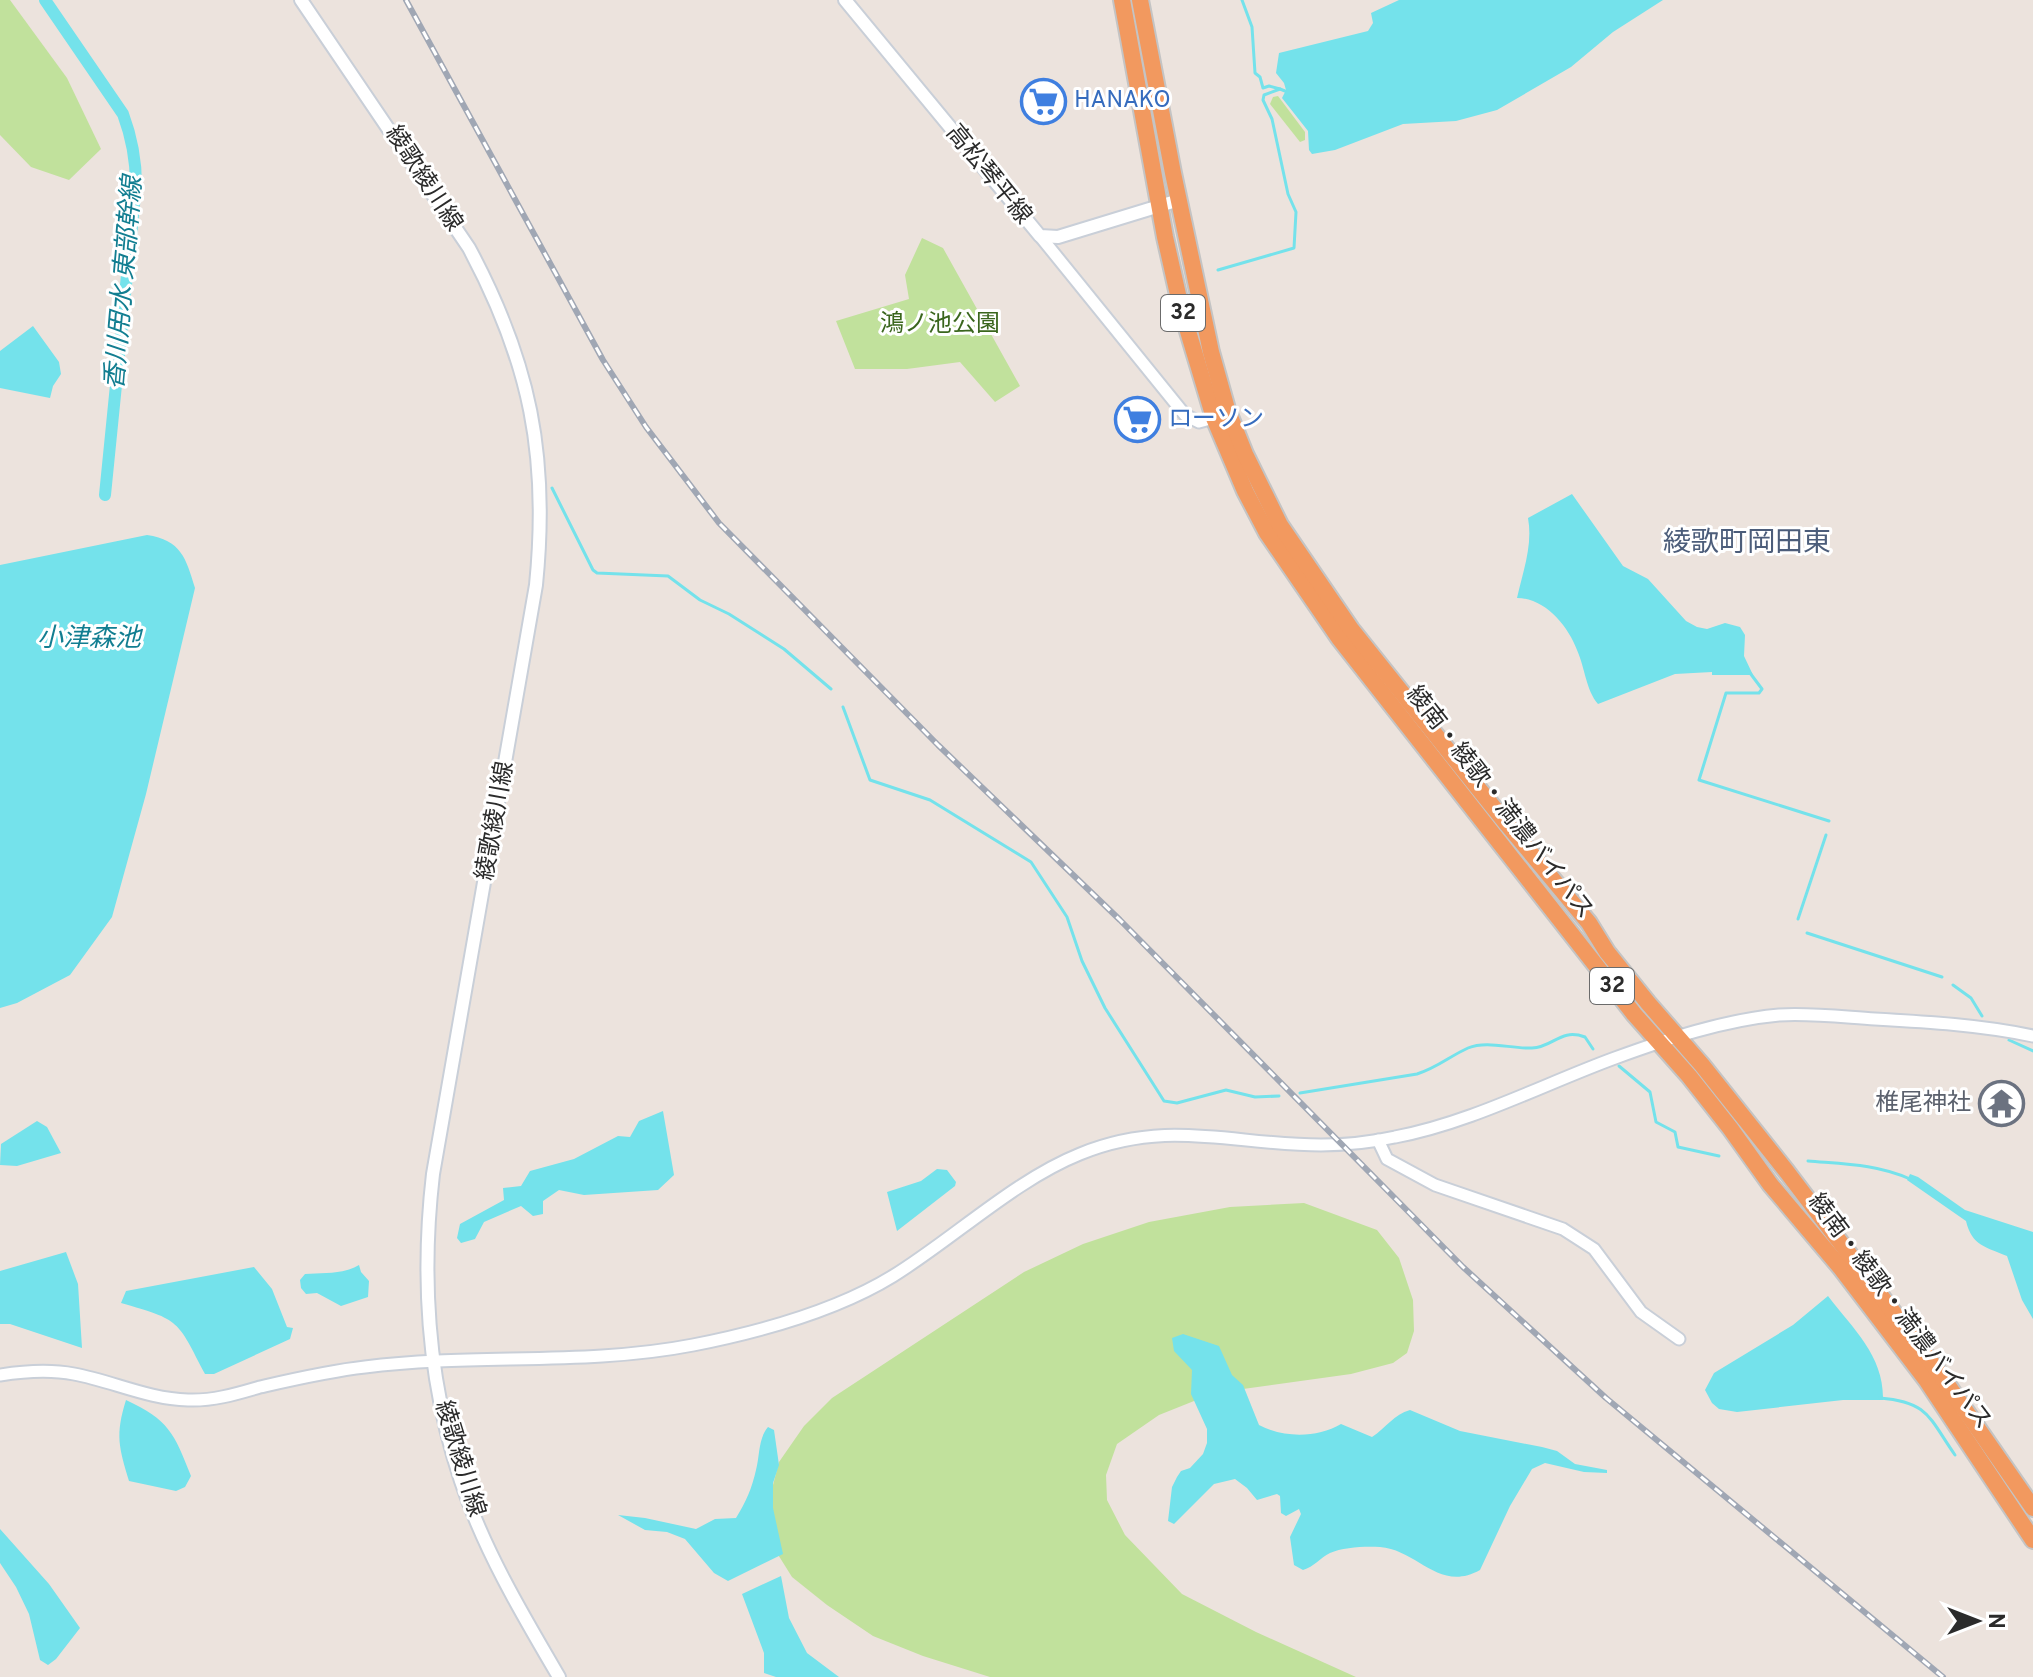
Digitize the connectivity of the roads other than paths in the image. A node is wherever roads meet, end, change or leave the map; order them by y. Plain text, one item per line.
1 (301, 0) edge
2 (845, 0) edge
3 (1122, 0) edge
4 (1140, 0) edge
5 (1179, 200) junction
6 (1160, 205) junction
7 (1040, 236) junction
8 (1214, 418) junction
9 (2033, 1036) edge
10 (1679, 1038) junction
11 (1660, 1044) junction
12 (1378, 1140) junction
13 (1679, 1339) dead end
14 (432, 1361) junction
15 (0, 1375) edge
16 (2033, 1508) edge
17 (2033, 1540) edge
18 (559, 1677) edge

1 - 14 main road, 綾歌綾川線
2 - 7 main road, 高松琴平線
3 - 6 highway, 綾南・綾歌・満濃バイパス / 32
4 - 5 highway, 綾南・綾歌・満濃バイパス / 32
5 - 6 main road, 高松琴平線
5 - 10 highway, 綾南・綾歌・満濃バイパス / 32
6 - 7 main road, 高松琴平線
6 - 8 highway, 綾南・綾歌・満濃バイパス / 32
7 - 8 street
8 - 11 highway, 綾南・綾歌・満濃バイパス / 32
9 - 10 street
10 - 11 street
10 - 16 highway, 綾南・綾歌・満濃バイパス / 32
11 - 12 street
11 - 17 highway, 綾南・綾歌・満濃バイパス / 32
12 - 13 street
12 - 14 street
14 - 15 street
14 - 18 main road, 綾歌綾川線

